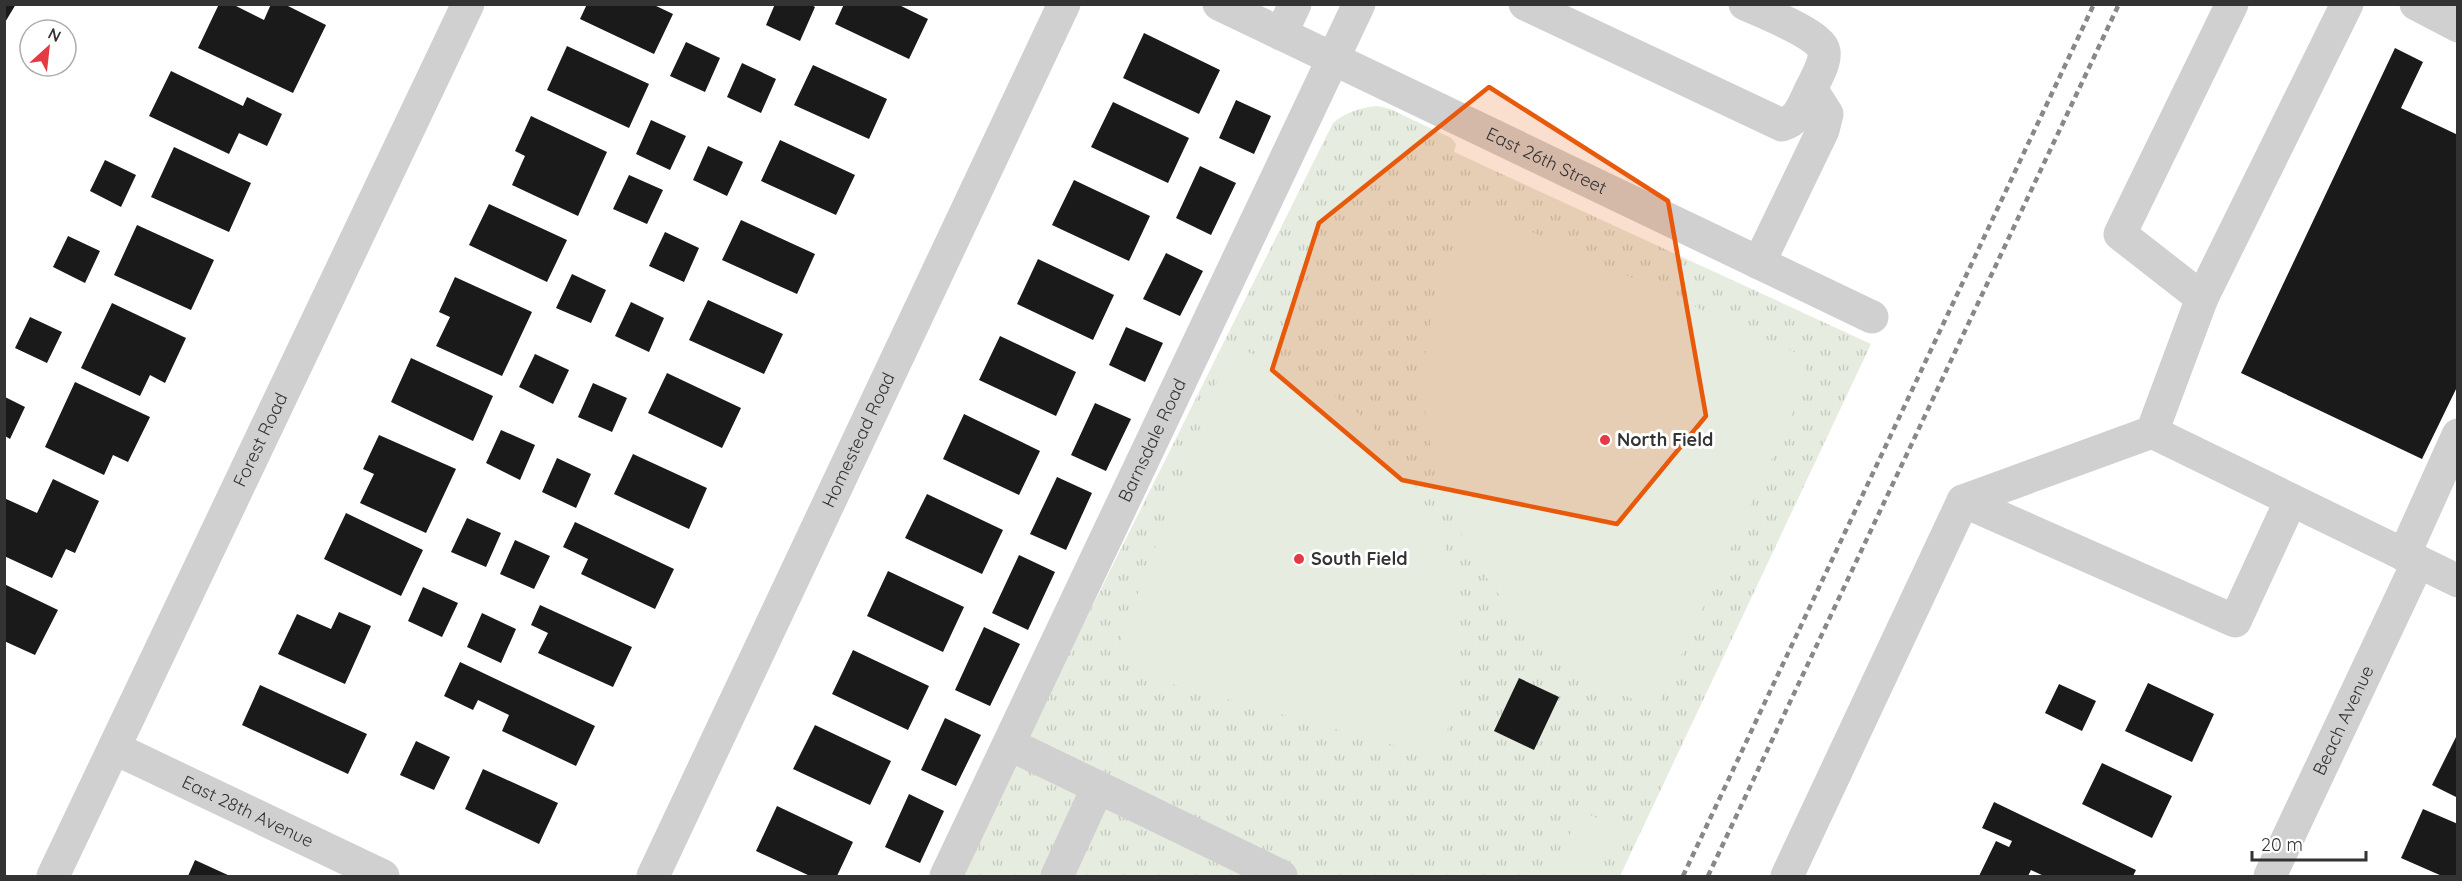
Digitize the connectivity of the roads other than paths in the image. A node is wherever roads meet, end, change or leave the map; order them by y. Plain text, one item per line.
1 (468, 4) edge
2 (1064, 4) edge
3 (1219, 4) edge
4 (1295, 4) edge
5 (1359, 4) edge
6 (1525, 4) edge
7 (1745, 4) edge
8 (2232, 4) edge
9 (2347, 4) edge
10 (2416, 4) edge
11 (2457, 26) edge
12 (1281, 34) junction
13 (1334, 59) junction
14 (1811, 89) junction
15 (1759, 263) junction
16 (2202, 298) junction
17 (1872, 317) dead end
18 (2151, 432) junction
19 (2457, 435) edge
20 (2291, 500) junction
21 (1963, 501) junction
22 (2411, 559) junction
23 (2457, 581) edge
24 (1009, 744) junction
25 (114, 748) junction
26 (1098, 787) junction
27 (53, 876) edge
28 (383, 876) edge
29 (653, 876) edge
30 (946, 876) edge
31 (1058, 876) edge
32 (1281, 876) edge
33 (1787, 876) edge
34 (2270, 876) edge

1 - 25 street, Forest Road
2 - 29 street, Homestead Road
3 - 12 street, East 26th Street
4 - 12 street
5 - 13 street, Barnsdale Road
6 - 14 street
7 - 14 street
8 - 16 street
9 - 16 street
10 - 11 street
12 - 13 street, East 26th Street
13 - 15 street, East 26th Street
13 - 24 street, Barnsdale Road
14 - 15 street
15 - 17 street, East 26th Street
16 - 18 street
18 - 20 street
18 - 21 street
19 - 22 street, Beach Avenue
20 - 21 street
20 - 22 street
21 - 33 street
22 - 23 street
22 - 34 street, Beach Avenue
24 - 26 street
24 - 30 street, Barnsdale Road
25 - 27 street, Forest Road
25 - 28 street, East 28th Avenue
26 - 31 street
26 - 32 street

